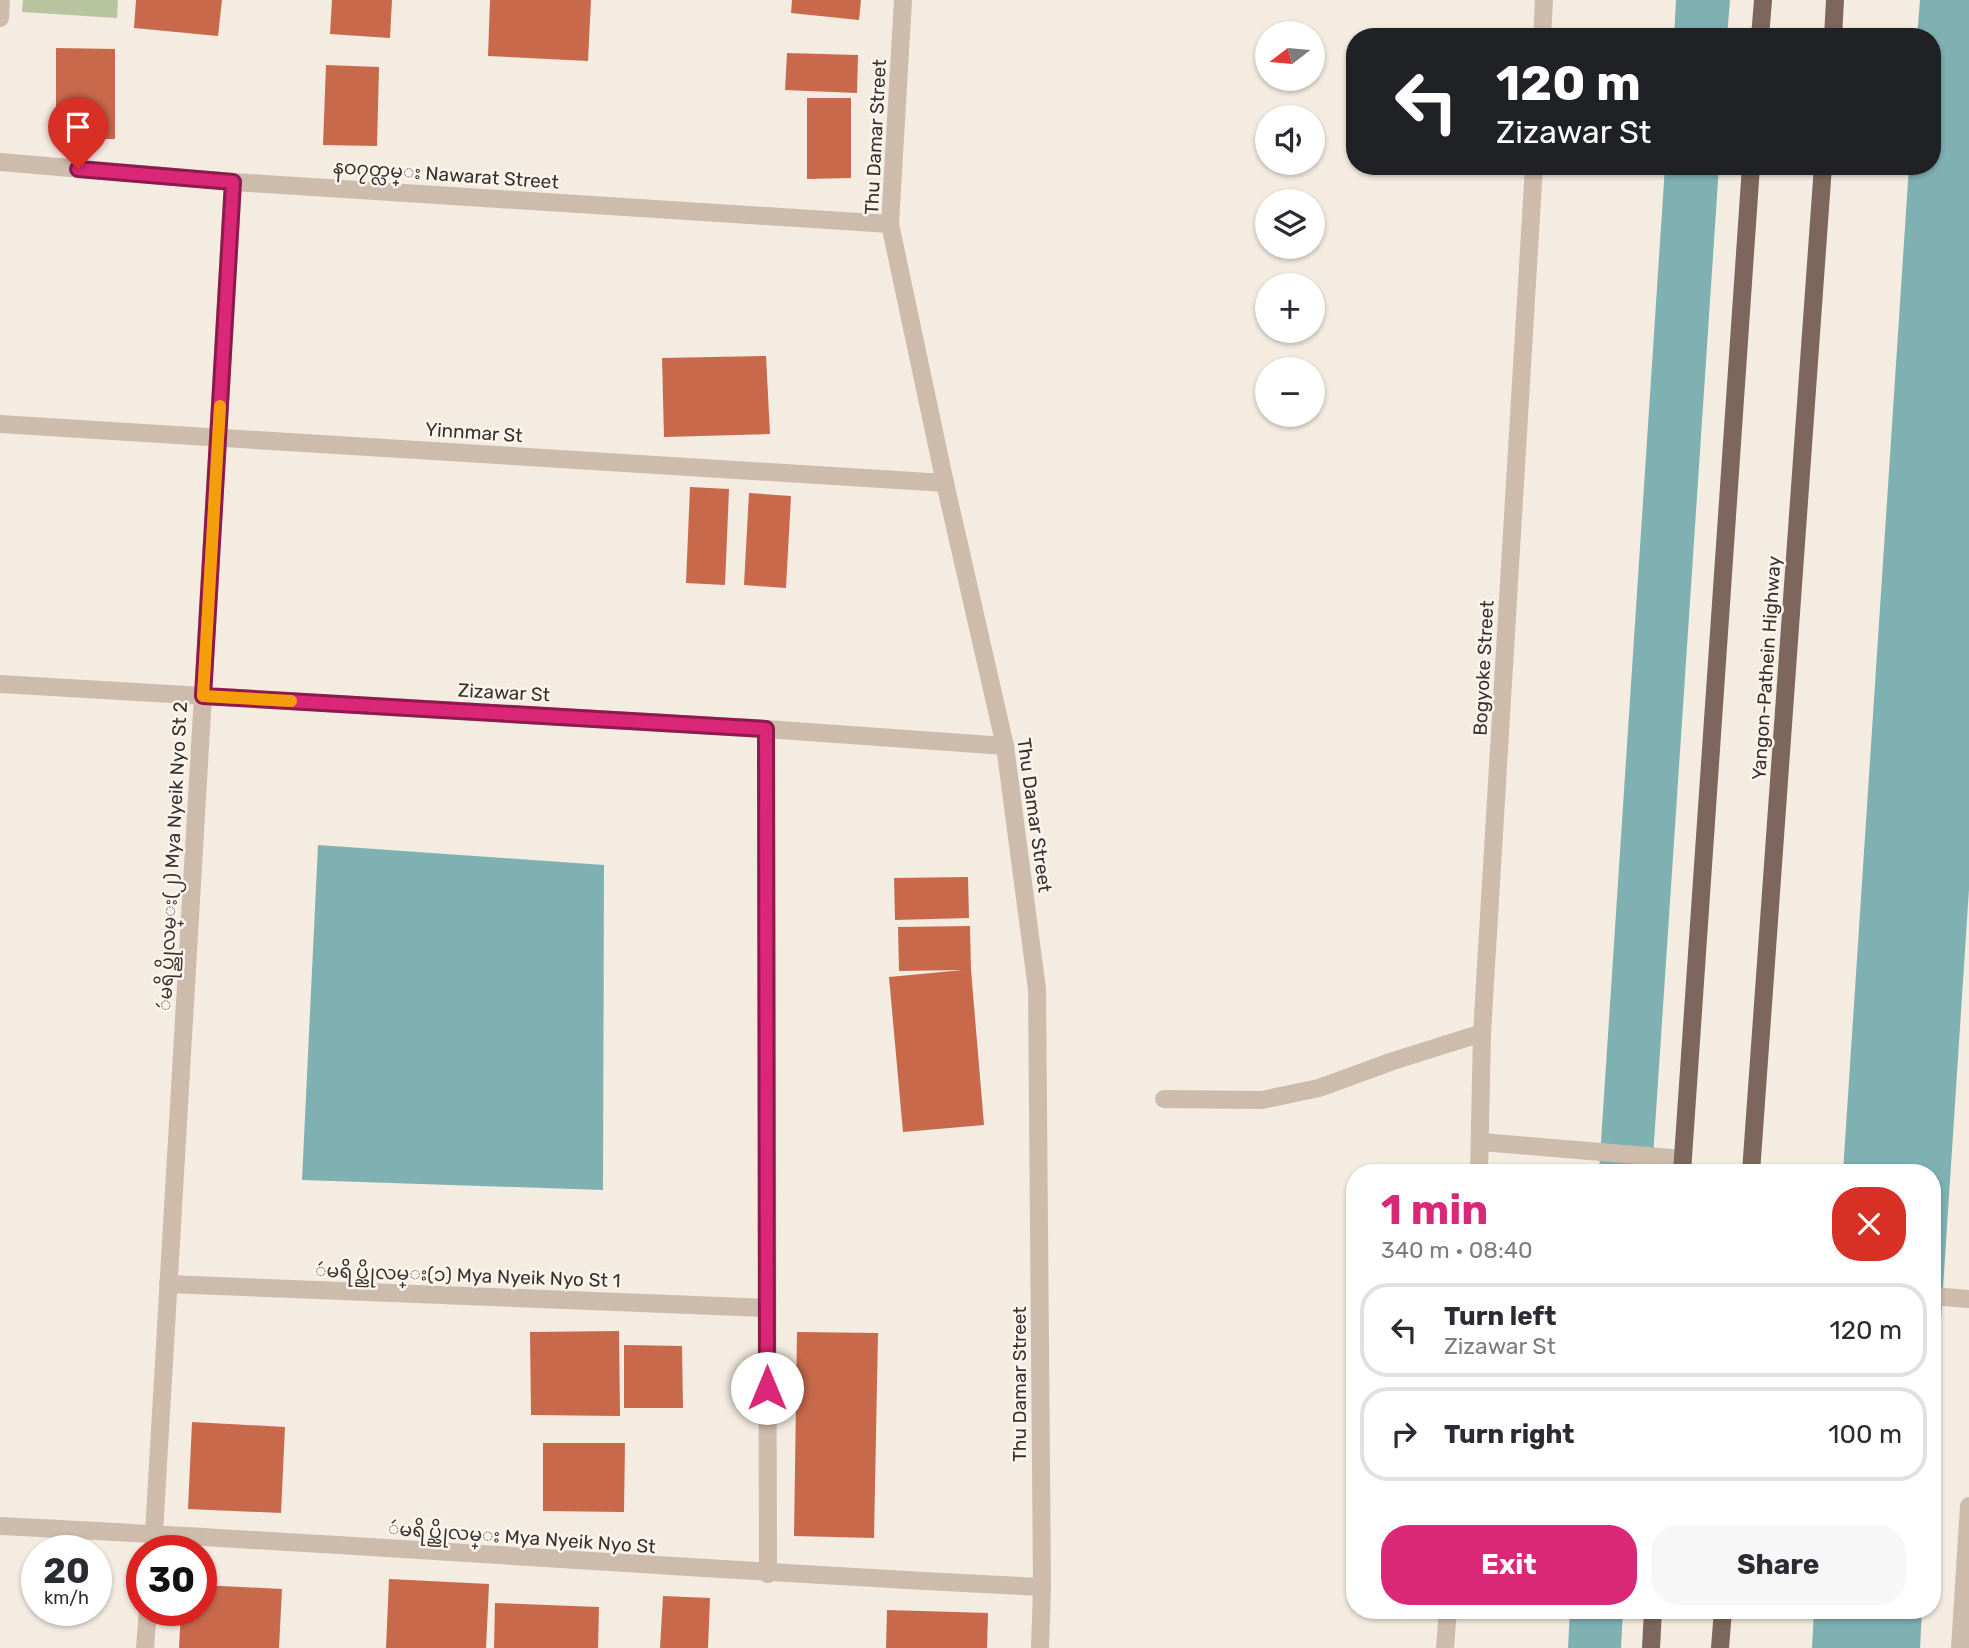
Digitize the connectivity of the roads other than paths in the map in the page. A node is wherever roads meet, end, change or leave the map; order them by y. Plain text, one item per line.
1 (1, 0) edge
2 (903, 0) edge
3 (1544, 0) edge
4 (1763, 0) edge
5 (1835, 0) edge
6 (0, 18) edge
7 (1542, 28) edge
8 (1761, 28) edge
9 (1833, 28) edge
10 (0, 162) edge
11 (1533, 175) edge
12 (1750, 175) edge
13 (1822, 175) edge
14 (233, 182) junction
15 (890, 224) junction
16 (0, 424) edge
17 (218, 436) junction
18 (945, 483) junction
19 (0, 684) edge
20 (203, 696) junction
21 (766, 729) junction
22 (1005, 746) junction
23 (1482, 1034) junction
24 (1164, 1099) dead end
25 (1482, 1142) junction
26 (1680, 1163) edge
27 (1480, 1164) edge
28 (1752, 1164) edge
29 (168, 1284) junction
30 (1941, 1297) edge
31 (1969, 1299) edge
32 (767, 1308) junction
33 (1969, 1506) edge
34 (0, 1526) edge
35 (153, 1535) edge
36 (126, 1539) edge
37 (217, 1545) edge
38 (768, 1574) junction
39 (1042, 1587) junction
40 (1447, 1619) edge
41 (1653, 1619) edge
42 (1722, 1619) edge
43 (147, 1626) edge
44 (145, 1648) edge
45 (1040, 1648) edge
46 (1445, 1648) edge
47 (1651, 1648) edge
48 (1720, 1648) edge
49 (1959, 1648) edge

1 - 6 street
2 - 15 street, Thu Damar Street
3 - 7 street
4 - 8 main road
5 - 9 main road
10 - 14 street, နဝ၇တ္လမ္း Nawarat Street
11 - 23 street, Bogyoke Street
12 - 26 main road
13 - 28 main road, Yangon-Pathein Highway
14 - 15 street, နဝ၇တ္လမ္း Nawarat Street
14 - 17 street, ဴမရိပ္ညိုလမ္း(၂) Mya Nyeik Nyo St 2
15 - 18 street, Thu Damar Street
16 - 17 street, Yinnmar St
17 - 18 street, Yinnmar St
17 - 20 street, ဴမရိပ္ညိုလမ္း(၂) Mya Nyeik Nyo St 2
18 - 22 street, Thu Damar Street
19 - 20 street, Zizawar St
20 - 21 street, Zizawar St
20 - 29 street, ဴမရိပ္ညိုလမ္း(၂) Mya Nyeik Nyo St 2
21 - 22 street, Zizawar St
21 - 32 street
22 - 39 street, Thu Damar Street
23 - 24 street
23 - 25 street, Bogyoke Street
25 - 26 street
25 - 27 street, Bogyoke Street
29 - 32 street, ဴမရိပ္ညိုလမ္း(၁) Mya Nyeik Nyo St 1
29 - 35 street, ဴမရိပ္ညိုလမ္း(၂) Mya Nyeik Nyo St 2
30 - 31 street
32 - 38 street
33 - 49 street
34 - 36 street, ဴမရိပ္ညိုလမ္း Mya Nyeik Nyo St
37 - 38 street, ဴမရိပ္ညိုလမ္း Mya Nyeik Nyo St
38 - 39 street, ဴမရိပ္ညိုလမ္း Mya Nyeik Nyo St
39 - 45 street, Thu Damar Street
40 - 46 street
41 - 47 main road
42 - 48 main road
43 - 44 street

